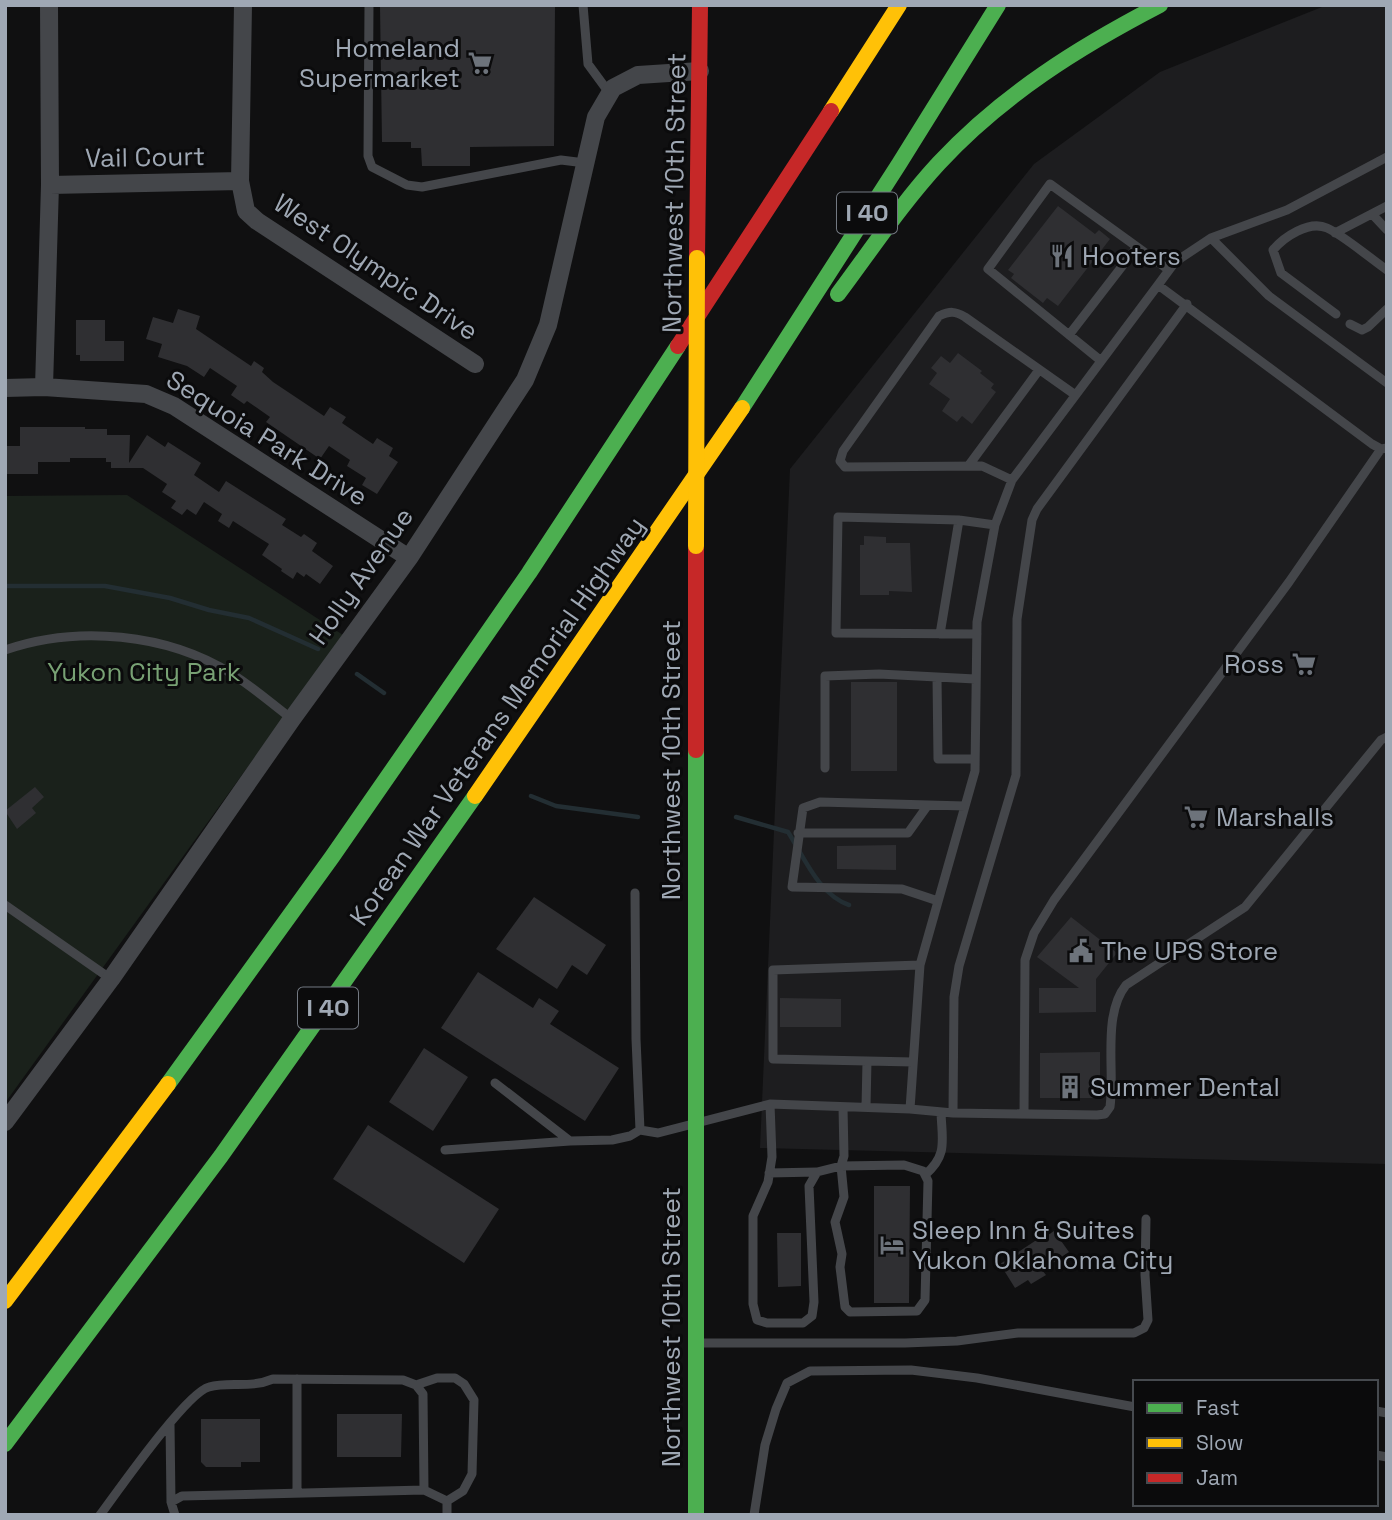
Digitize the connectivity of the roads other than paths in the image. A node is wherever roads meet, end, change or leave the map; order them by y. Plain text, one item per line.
1 (49, 5) edge
2 (243, 5) edge
3 (369, 5) edge
4 (583, 5) edge
5 (700, 5) edge
6 (899, 5) edge
7 (998, 5) edge
8 (1160, 5) edge
9 (700, 71) junction
10 (610, 94) junction
11 (1387, 157) edge
12 (585, 163) junction
13 (240, 181) junction
14 (50, 185) junction
15 (1387, 206) edge
16 (1371, 214) junction
17 (1387, 230) edge
18 (1335, 233) junction
19 (1211, 237) junction
20 (1136, 247) junction
21 (1169, 270) junction
22 (1387, 271) edge
23 (1158, 285) junction
24 (1187, 304) junction
25 (830, 305) dead end
26 (1387, 309) edge
27 (1336, 314) dead end
28 (1350, 324) dead end
29 (813, 328) dead end
30 (1069, 335) junction
31 (1100, 360) junction
32 (475, 364) dead end
33 (1039, 370) junction
34 (1387, 383) edge
35 (44, 387) junction
36 (5, 388) edge
37 (1074, 394) junction
38 (734, 420) junction
39 (1384, 448) edge
40 (969, 465) junction
41 (1012, 480) junction
42 (959, 520) junction
43 (995, 525) junction
44 (409, 558) junction
45 (940, 634) junction
46 (977, 634) junction
47 (5, 650) edge
48 (937, 677) junction
49 (975, 679) junction
50 (292, 719) junction
51 (1387, 737) edge
52 (975, 759) junction
53 (825, 768) dead end
54 (928, 804) junction
55 (965, 806) junction
56 (798, 834) junction
57 (635, 893) dead end
58 (938, 901) junction
59 (5, 905) edge
60 (920, 964) junction
61 (111, 979) junction
62 (867, 1061) junction
63 (913, 1062) junction
64 (495, 1083) dead end
65 (770, 1104) junction
66 (843, 1107) junction
67 (866, 1107) junction
68 (910, 1109) junction
69 (942, 1112) junction
70 (953, 1113) junction
71 (1024, 1114) junction
72 (5, 1122) edge
73 (695, 1123) junction
74 (640, 1130) junction
75 (570, 1141) junction
76 (445, 1150) dead end
77 (841, 1166) junction
78 (817, 1172) junction
79 (769, 1173) junction
80 (925, 1175) junction
81 (1146, 1219) dead end
82 (5, 1301) edge
83 (696, 1343) junction
84 (297, 1379) junction
85 (416, 1385) junction
86 (1133, 1407) edge
87 (170, 1424) junction
88 (5, 1444) edge
89 (424, 1490) junction
90 (297, 1493) junction
91 (447, 1501) junction
92 (172, 1511) edge
93 (100, 1515) edge
94 (447, 1515) edge
95 (696, 1515) edge
96 (754, 1515) edge

1 - 14 street
2 - 13 street, West Olympic Drive
3 - 12 lane
4 - 10 lane
5 - 9 main road, Northwest 10th Street
6 - 82 main road
7 - 38 main road, Korean War Veterans Memorial Highway / I 40
8 - 25 main road
9 - 10 street, Holly Avenue
9 - 73 main road, Northwest 10th Street, bridge
10 - 12 street, Holly Avenue
11 - 19 lane
12 - 44 street, Holly Avenue
13 - 14 street, Vail Court
13 - 32 street, West Olympic Drive
14 - 35 street
15 - 16 lane
16 - 17 lane
16 - 18 lane
18 - 22 lane
18 - 27 lane
19 - 21 lane
19 - 34 lane
20 - 21 lane
20 - 30 lane
20 - 30 lane
21 - 23 lane
23 - 24 lane
23 - 31 lane
24 - 39 lane
24 - 70 lane
26 - 28 lane
29 - 38 main road
30 - 31 lane
31 - 37 lane
33 - 37 lane
33 - 40 lane
33 - 40 lane
35 - 36 street, Sequoia Park Drive
35 - 44 street, Sequoia Park Drive
37 - 41 lane
38 - 88 main road, Korean War Veterans Memorial Highway / I 40
39 - 71 lane
40 - 41 lane
41 - 43 lane
42 - 43 lane
42 - 45 lane
42 - 45 lane
43 - 46 lane
44 - 50 street, Holly Avenue
45 - 46 lane
46 - 49 lane
47 - 50 lane
48 - 49 lane
48 - 52 lane
48 - 53 lane
49 - 52 lane
50 - 61 street, Holly Avenue
51 - 71 lane
52 - 55 lane
54 - 55 lane
54 - 56 lane
54 - 56 lane
55 - 58 lane
56 - 58 lane
57 - 74 lane
58 - 60 lane
59 - 61 lane
60 - 62 lane
60 - 63 lane
61 - 72 street, Holly Avenue
62 - 63 lane
62 - 67 lane
63 - 68 lane
64 - 75 lane
65 - 66 lane
65 - 73 lane
65 - 79 lane
66 - 67 lane
66 - 77 lane
67 - 68 lane
68 - 69 lane
69 - 70 lane
69 - 80 lane
70 - 71 lane
73 - 74 lane
73 - 83 main road, Northwest 10th Street
74 - 75 lane
75 - 76 lane
77 - 78 lane
77 - 80 lane
77 - 80 lane
78 - 79 lane
78 - 79 lane
81 - 83 lane
83 - 95 main road, Northwest 10th Street
84 - 85 lane
84 - 87 lane
84 - 90 lane
85 - 89 lane
85 - 91 lane
86 - 96 lane
87 - 92 lane
87 - 93 lane
89 - 90 lane
89 - 91 lane
90 - 92 lane
91 - 94 lane

